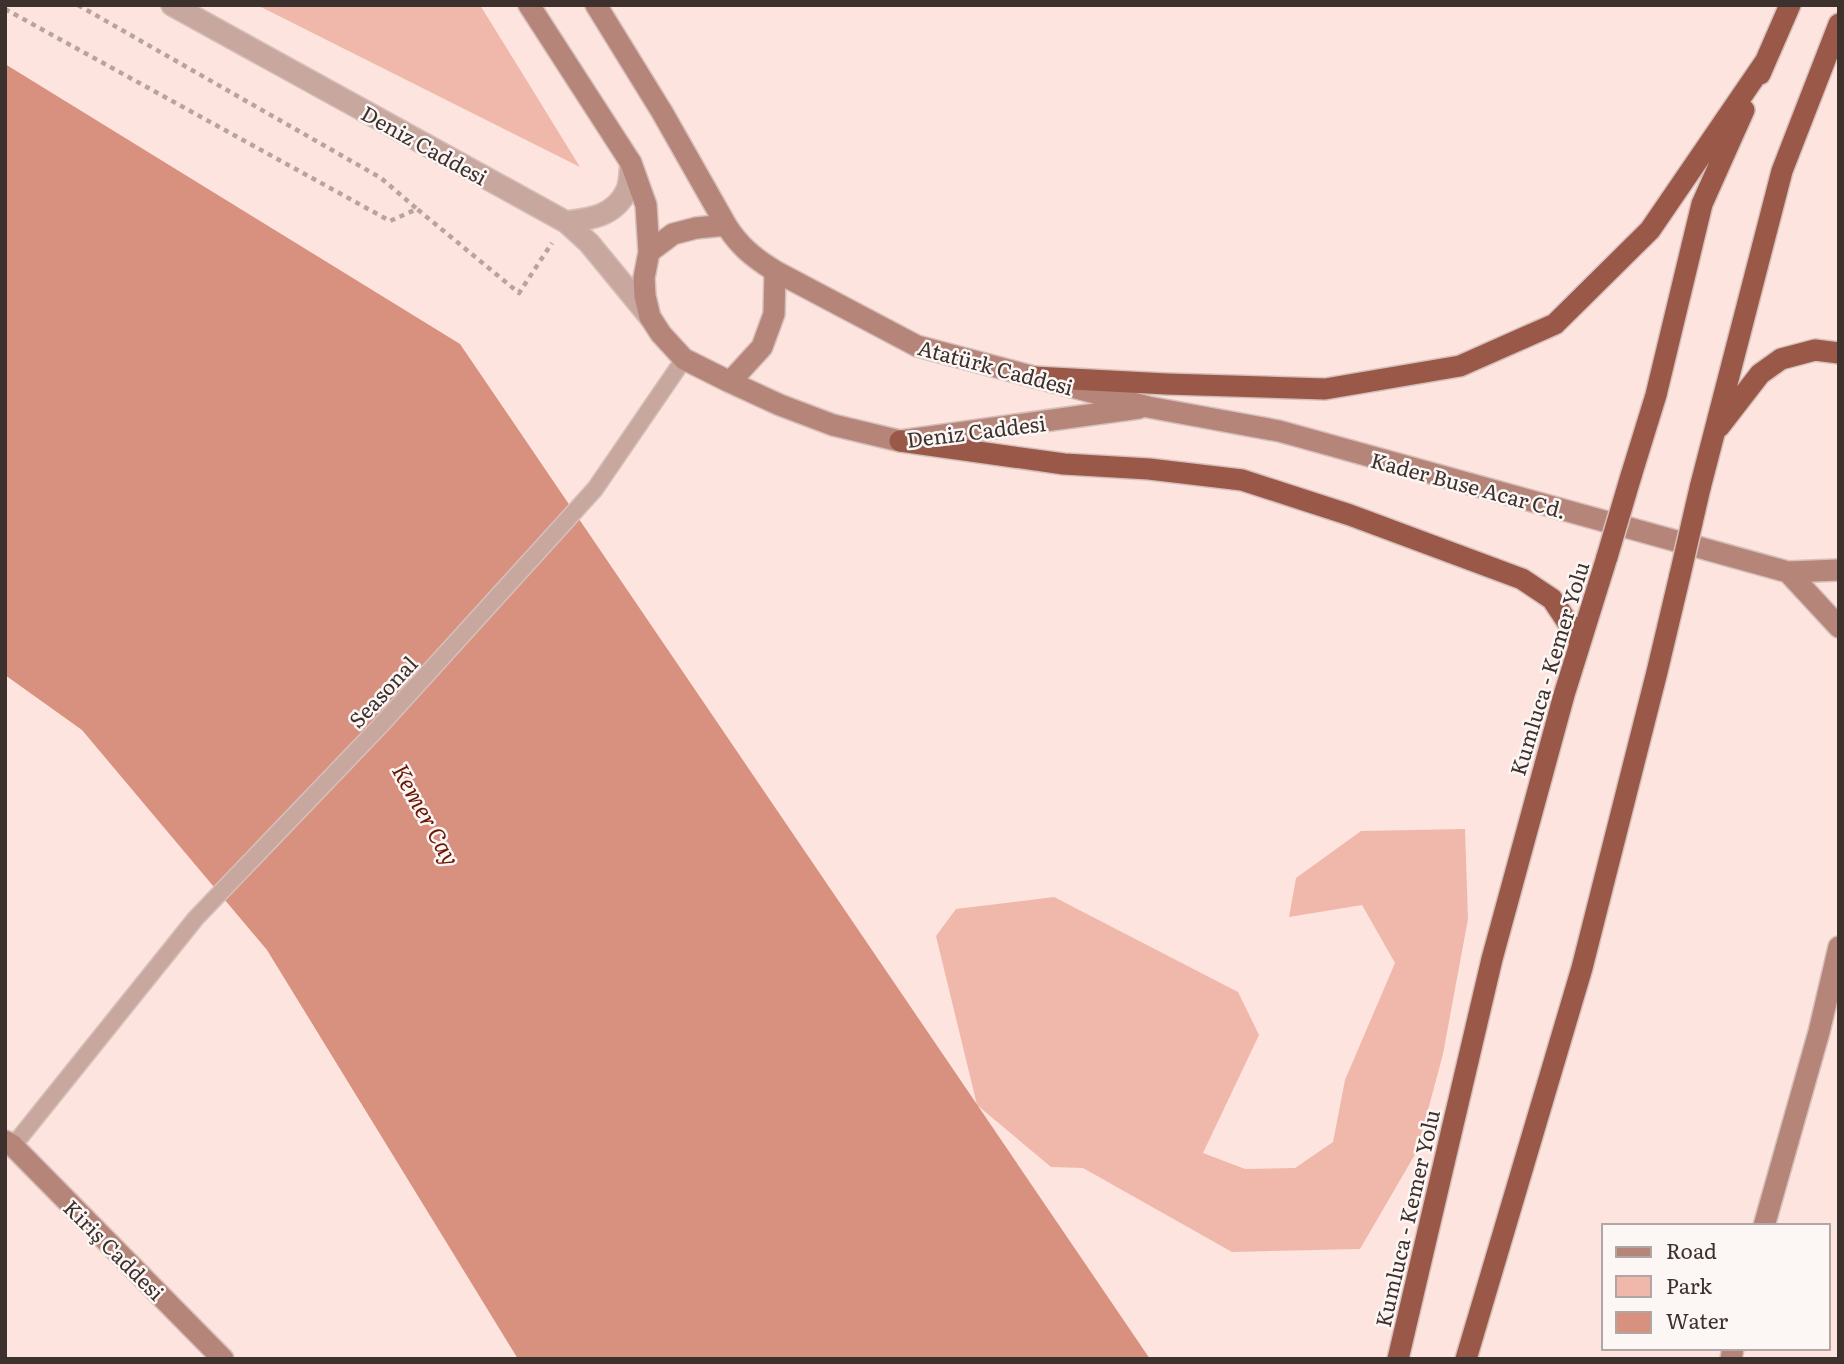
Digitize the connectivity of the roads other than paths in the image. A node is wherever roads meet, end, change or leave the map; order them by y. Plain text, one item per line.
1 (172, 5) edge
2 (529, 5) edge
3 (596, 5) edge
4 (1790, 5) edge
5 (1839, 24) edge
6 (1765, 62) junction
7 (631, 163) junction
8 (566, 222) junction
9 (726, 225) junction
10 (649, 252) junction
11 (775, 271) junction
12 (650, 317) junction
13 (1839, 353) edge
14 (684, 359) junction
15 (1034, 377) junction
16 (730, 382) junction
17 (1148, 407) junction
18 (1713, 434) junction
19 (900, 441) junction
20 (1839, 570) edge
21 (1788, 572) junction
22 (1839, 627) edge
23 (1580, 641) junction
24 (1839, 947) edge
25 (8, 1147) edge
26 (1765, 1224) edge
27 (223, 1359) edge
28 (1398, 1359) edge
29 (1466, 1359) edge

1 - 8 street, Deniz Caddesi
2 - 7 street
3 - 9 street
4 - 6 highway, Kumluca - Kemer Yolu
5 - 18 highway
6 - 15 highway
6 - 23 highway, Kumluca - Kemer Yolu, bridge
7 - 8 street
7 - 10 street
8 - 12 street, Deniz Caddesi
9 - 10 street
9 - 11 street
10 - 12 street
11 - 15 street, Atatürk Caddesi
11 - 16 street
12 - 14 street
13 - 18 highway
14 - 16 street
14 - 25 lane, Seasonal
15 - 17 street, Atatürk Caddesi
16 - 19 street, Deniz Caddesi
17 - 19 street, Deniz Caddesi
17 - 21 street, Kader Buse Acar Cd.
18 - 29 highway, bridge
19 - 23 highway
20 - 21 street, Kader Buse Acar Cd.
21 - 22 street
23 - 28 highway, Kumluca - Kemer Yolu
24 - 26 street
25 - 27 street, Kiriş Caddesi

